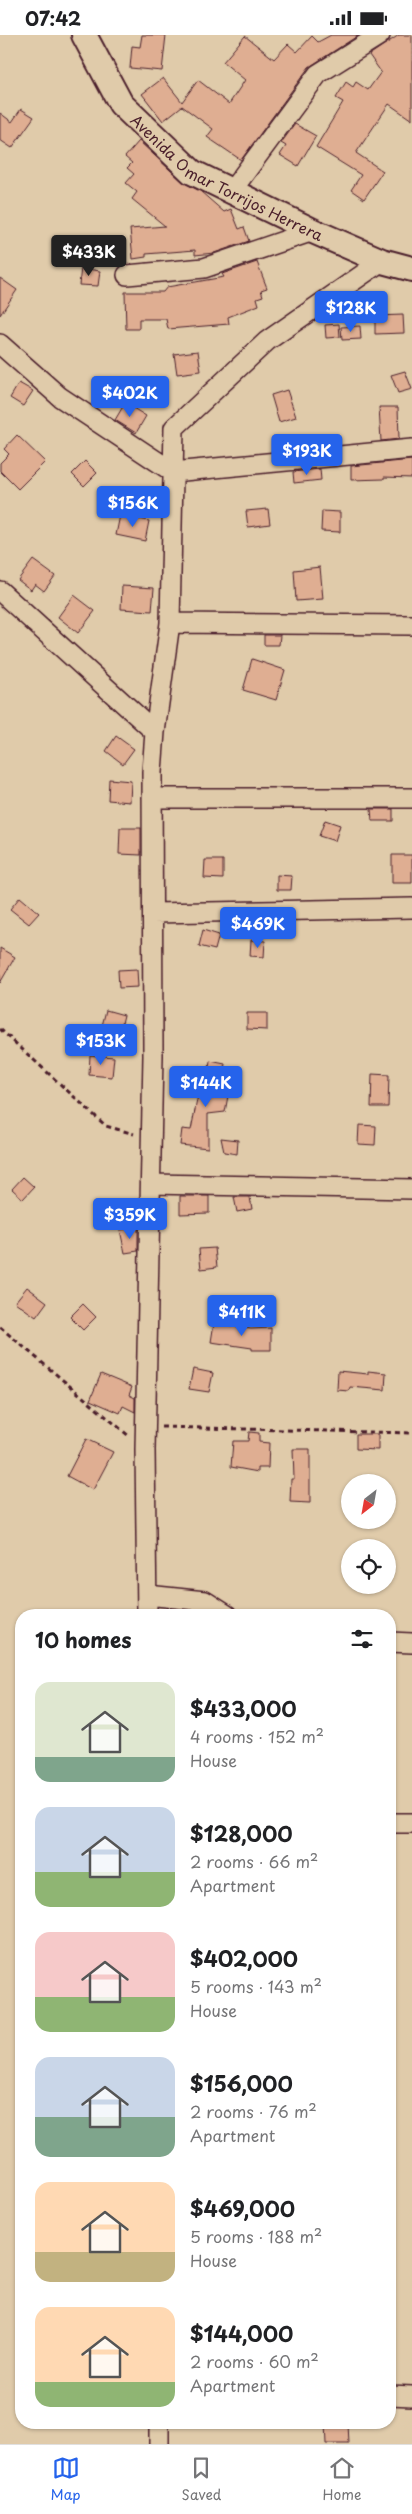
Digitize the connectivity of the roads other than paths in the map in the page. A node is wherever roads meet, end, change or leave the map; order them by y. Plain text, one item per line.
1 (84, 35) edge
2 (380, 35) edge
3 (230, 193) junction
4 (313, 231) junction
5 (382, 261) junction
6 (412, 269) edge
7 (127, 275) dead end
8 (0, 344) edge
9 (412, 449) edge
10 (173, 472) junction
11 (0, 591) edge
12 (170, 623) junction
13 (412, 625) edge
14 (155, 732) junction
15 (152, 798) junction
16 (412, 798) edge
17 (412, 908) edge
18 (153, 913) junction
19 (151, 1184) junction
20 (412, 1189) edge
21 (147, 1595) junction
22 (147, 1609) edge
23 (218, 1609) edge
24 (396, 1642) edge
25 (412, 1643) edge
26 (396, 1823) edge
27 (412, 1823) edge
28 (396, 2395) edge
29 (412, 2396) edge
30 (159, 2429) edge
31 (159, 2444) edge

1 - 3 street, Avenida Omar Torrijos Herrera
2 - 3 street
3 - 4 street, Avenida Omar Torrijos Herrera
4 - 5 street, Avenida Omar Torrijos Herrera
4 - 7 street
5 - 6 street, Avenida Omar Torrijos Herrera
5 - 10 street
8 - 10 street
9 - 10 street
10 - 12 street
11 - 14 street
12 - 13 street
12 - 14 street
14 - 15 street
15 - 16 street
15 - 18 street
17 - 18 street
18 - 19 street
19 - 20 street
19 - 21 street
21 - 22 street
21 - 23 street
24 - 25 street
26 - 27 street
28 - 29 street
30 - 31 street

